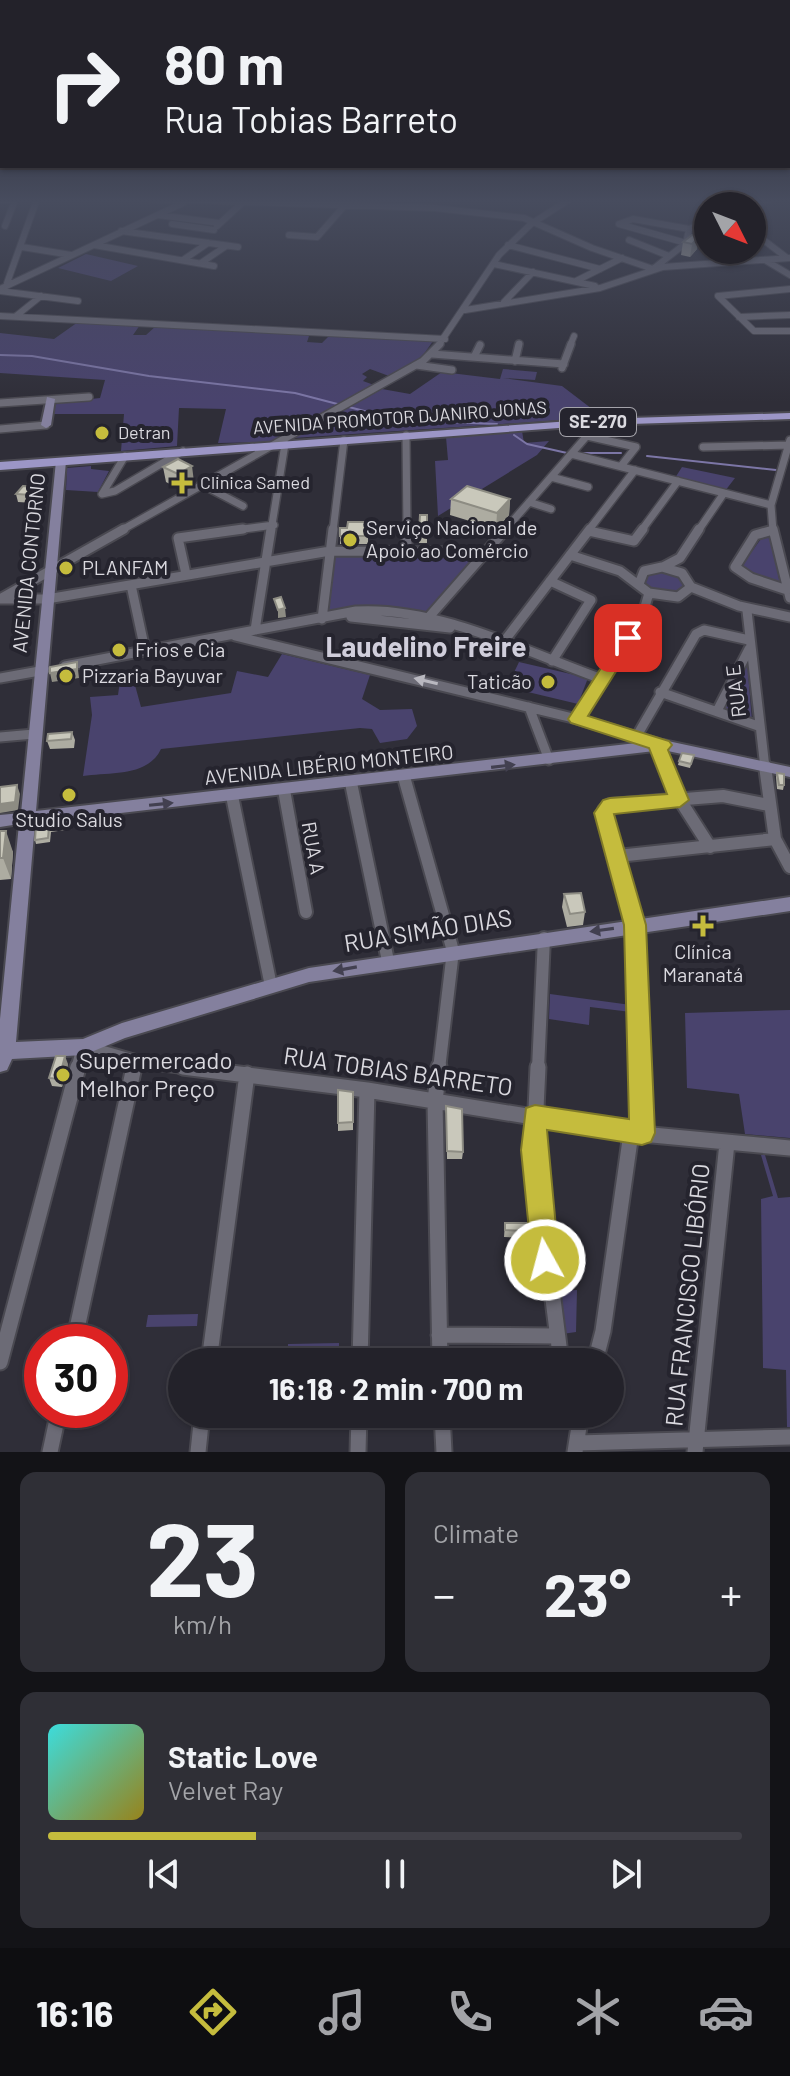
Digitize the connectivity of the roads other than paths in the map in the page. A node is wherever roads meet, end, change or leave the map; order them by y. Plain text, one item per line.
1 (14, 267) edge
2 (47, 267) edge
3 (492, 267) edge
4 (507, 267) edge
5 (591, 267) edge
6 (604, 267) edge
7 (647, 267) edge
8 (656, 267) edge
9 (678, 267) edge
10 (600, 269) junction
11 (653, 269) junction
12 (533, 272) junction
13 (576, 281) junction
14 (10, 283) junction
15 (600, 288) junction
16 (790, 289) edge
17 (0, 290) edge
18 (41, 296) junction
19 (78, 301) dead end
20 (504, 302) junction
21 (465, 310) junction
22 (790, 315) edge
23 (0, 316) edge
24 (16, 316) junction
25 (739, 317) junction
26 (790, 331) edge
27 (574, 336) dead end
28 (445, 339) junction
29 (519, 343) dead end
30 (480, 345) dead end
31 (432, 354) junction
32 (474, 357) junction
33 (515, 361) junction
34 (416, 365) junction
35 (452, 370) dead end
36 (89, 397) dead end
37 (50, 399) junction
38 (0, 403) edge
39 (790, 416) edge
40 (599, 422) junction
41 (46, 425) joint
42 (2, 432) edge
43 (406, 435) junction
44 (587, 436) junction
45 (344, 440) junction
46 (789, 443) edge
47 (285, 444) junction
48 (271, 445) junction
49 (703, 447) dead end
50 (183, 451) junction
51 (571, 454) junction
52 (125, 456) junction
53 (61, 461) junction
54 (0, 466) edge
55 (621, 466) junction
56 (635, 470) junction
57 (551, 477) junction
58 (678, 481) junction
59 (201, 484) junction
60 (588, 487) dead end
61 (724, 493) junction
62 (529, 502) junction
63 (771, 505) junction
64 (243, 506) dead end
65 (551, 509) dead end
66 (274, 525) junction
67 (773, 530) junction
68 (589, 531) junction
69 (407, 550) junction
70 (330, 551) junction
71 (484, 552) junction
72 (570, 555) junction
73 (680, 558) junction
74 (268, 560) junction
75 (662, 567) junction
76 (51, 570) junction
77 (620, 571) junction
78 (644, 571) junction
79 (682, 573) junction
80 (186, 574) junction
81 (550, 581) junction
82 (639, 584) junction
83 (131, 585) junction
84 (691, 587) junction
85 (649, 593) junction
86 (789, 594) edge
87 (682, 596) junction
88 (665, 598) junction
89 (0, 599) edge
90 (47, 599) junction
91 (714, 600) junction
92 (645, 611) junction
93 (747, 611) junction
94 (429, 617) junction
95 (790, 617) edge
96 (326, 618) junction
97 (445, 626) junction
98 (255, 630) junction
99 (228, 635) junction
100 (502, 644) junction
101 (749, 644) junction
102 (145, 650) junction
103 (552, 661) junction
104 (41, 671) junction
105 (0, 678) edge
106 (602, 679) junction
107 (660, 692) junction
108 (529, 707) junction
109 (717, 711) junction
110 (577, 719) junction
111 (758, 726) junction
112 (34, 734) junction
113 (0, 737) edge
114 (633, 742) junction
115 (660, 746) junction
116 (549, 760) junction
117 (764, 766) junction
118 (790, 772) edge
119 (404, 777) junction
120 (351, 783) junction
121 (284, 790) junction
122 (232, 796) junction
123 (680, 800) junction
124 (769, 805) junction
125 (28, 818) junction
126 (0, 821) edge
127 (775, 839) junction
128 (710, 847) junction
129 (618, 856) junction
130 (790, 867) edge
131 (790, 904) edge
132 (306, 912) dead end
133 (635, 925) junction
134 (544, 938) junction
135 (453, 951) junction
136 (388, 961) junction
137 (7, 968) edge
138 (271, 986) junction
139 (83, 1047) junction
140 (2, 1055) edge
141 (135, 1061) junction
142 (247, 1074) junction
143 (367, 1090) junction
144 (435, 1101) junction
145 (535, 1116) junction
146 (636, 1133) junction
147 (727, 1143) junction
148 (790, 1148) edge
149 (78, 1324) edge
150 (439, 1335) junction
151 (555, 1336) junction
152 (211, 1348) edge
153 (360, 1348) edge
154 (439, 1348) edge
155 (558, 1348) edge
156 (599, 1348) edge
157 (0, 1362) edge
158 (55, 1428) edge
159 (201, 1428) edge
160 (359, 1428) edge
161 (443, 1428) edge
162 (577, 1430) edge
163 (790, 1437) edge
164 (696, 1444) edge
165 (50, 1452) edge
166 (198, 1452) edge
167 (358, 1452) edge
168 (444, 1452) edge

1 - 14 street
2 - 14 street
3 - 21 street
4 - 12 street
5 - 10 street
6 - 10 street
7 - 11 street
8 - 11 street
9 - 11 street
10 - 13 street
11 - 15 street
12 - 13 street
12 - 20 street
13 - 15 street
14 - 17 street
15 - 20 street
16 - 25 street
17 - 18 street
18 - 19 street
18 - 24 street
20 - 21 street
21 - 28 street
22 - 25 street
23 - 24 street
24 - 28 street
25 - 26 street
27 - 33 street
28 - 31 street
29 - 33 street
30 - 32 street
31 - 32 street
31 - 34 street
32 - 33 street
34 - 35 street
34 - 48 street
36 - 37 street
37 - 38 street
37 - 41 main road
39 - 40 main road, AVENIDA PROMOTOR DJANIRO JONAS / SE-270
40 - 43 main road, AVENIDA PROMOTOR DJANIRO JONAS / SE-270
40 - 44 street
41 - 42 street
43 - 45 main road, AVENIDA PROMOTOR DJANIRO JONAS / SE-270
43 - 69 street
44 - 51 street
44 - 55 street
45 - 47 main road, AVENIDA PROMOTOR DJANIRO JONAS / SE-270
45 - 70 street
46 - 49 street
46 - 63 street
47 - 48 main road, AVENIDA PROMOTOR DJANIRO JONAS / SE-270
47 - 66 street
48 - 50 main road, AVENIDA PROMOTOR DJANIRO JONAS / SE-270
48 - 59 street
50 - 52 main road, AVENIDA PROMOTOR DJANIRO JONAS / SE-270
50 - 52 street
51 - 55 street
51 - 57 street
52 - 53 main road, AVENIDA PROMOTOR DJANIRO JONAS / SE-270
53 - 54 main road, AVENIDA CONTORNO / SE-270
53 - 76 main road, AVENIDA CONTORNO
55 - 56 street
56 - 58 street
56 - 68 street
57 - 60 street
57 - 62 street
58 - 61 street
58 - 68 street
59 - 64 street
59 - 76 street
61 - 63 street
61 - 73 street
62 - 65 street
62 - 71 street
63 - 67 street
66 - 74 street
66 - 80 street
67 - 86 street
67 - 86 street
68 - 72 street
69 - 70 street
69 - 71 street
70 - 74 street
70 - 96 street
71 - 94 street
72 - 77 street
72 - 81 street
73 - 75 street
73 - 79 street
74 - 80 street
74 - 98 street
75 - 78 street
75 - 79 street
76 - 89 street
76 - 90 main road, AVENIDA CONTORNO
77 - 78 street
77 - 82 street
78 - 82 street
79 - 84 street
80 - 83 street
81 - 100 street
81 - 103 street
82 - 85 street
83 - 90 street
83 - 102 street
84 - 87 street
84 - 91 street
85 - 88 street
85 - 92 street
87 - 88 street
87 - 91 street
88 - 92 street
89 - 90 street
90 - 104 main road, AVENIDA CONTORNO
91 - 93 street
92 - 106 street
93 - 95 street
93 - 101 street, RUA E
94 - 96 street
94 - 97 street
96 - 97 street
96 - 98 street
97 - 100 street
98 - 99 street
99 - 102 street
108 -> 99 street
100 - 103 street
101 - 107 street
101 - 109 street
101 - 111 street, RUA E
102 - 104 street
103 - 106 street
104 - 105 street
104 - 112 main road, AVENIDA CONTORNO
106 - 110 street
107 - 109 street
107 - 114 street
108 - 110 street
108 - 116 street
109 - 111 street
110 - 114 street
111 - 117 street, RUA E
112 - 113 street
112 - 125 main road, AVENIDA CONTORNO
114 - 115 main road, AVENIDA LIBÉRIO MONTEIRO
114 - 116 main road, AVENIDA LIBÉRIO MONTEIRO
115 - 117 main road, AVENIDA LIBÉRIO MONTEIRO
115 - 123 street
119 -> 116 main road, AVENIDA LIBÉRIO MONTEIRO
117 - 118 main road, AVENIDA LIBÉRIO MONTEIRO
117 - 124 street, RUA E
119 - 120 main road, AVENIDA LIBÉRIO MONTEIRO
119 - 135 street
120 - 121 main road, AVENIDA LIBÉRIO MONTEIRO
120 - 136 street
121 - 122 main road, AVENIDA LIBÉRIO MONTEIRO
121 - 132 street, RUA A
125 -> 122 main road, AVENIDA LIBÉRIO MONTEIRO
122 - 138 street
123 - 124 street
123 - 128 street
123 - 129 street
124 - 127 street, RUA E
125 - 126 main road, AVENIDA LIBÉRIO MONTEIRO
125 - 137 main road, AVENIDA CONTORNO
127 - 128 street
127 - 130 street, RUA E
128 - 129 street
129 - 133 street
131 - 133 main road, RUA SIMÃO DIAS
133 -> 134 main road, RUA SIMÃO DIAS
133 - 146 street
134 - 135 main road, RUA SIMÃO DIAS
134 - 145 street
135 - 136 main road, RUA SIMÃO DIAS
135 - 144 street
136 -> 138 main road, RUA SIMÃO DIAS
137 - 140 main road, AVENIDA CONTORNO
138 - 139 main road, RUA SIMÃO DIAS
139 - 140 main road, RUA TOBIAS BARRETO
139 - 141 street, RUA TOBIAS BARRETO
139 - 157 street
141 - 142 street, RUA TOBIAS BARRETO
141 - 149 street
142 - 143 street, RUA TOBIAS BARRETO
142 - 152 street
143 - 144 street, RUA TOBIAS BARRETO
143 - 153 street
144 - 145 street, RUA TOBIAS BARRETO
144 - 150 street
145 - 146 street, RUA TOBIAS BARRETO
145 - 151 street
146 - 147 street, RUA TOBIAS BARRETO
146 - 156 street
147 - 148 street, RUA TOBIAS BARRETO
147 - 164 street, RUA FRANCISCO LIBÓRIO
150 - 151 street
150 - 154 street
151 - 155 street
158 - 165 street
159 - 166 street
160 - 167 street
161 - 168 street
162 - 164 street
163 - 164 street

